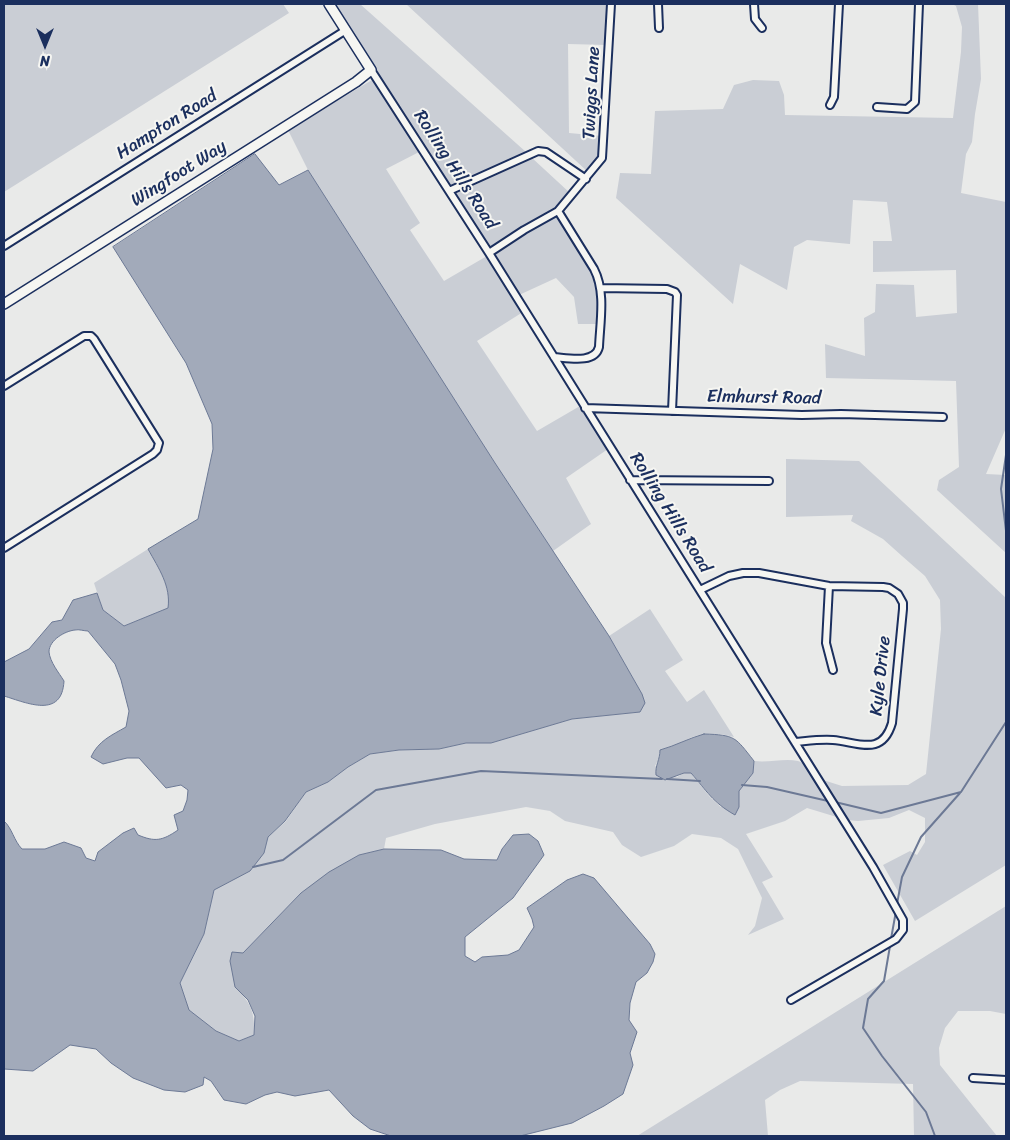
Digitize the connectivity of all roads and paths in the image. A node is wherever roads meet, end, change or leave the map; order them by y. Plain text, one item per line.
1 (329, 4) edge
2 (611, 4) edge
3 (658, 4) edge
4 (754, 4) edge
5 (839, 4) edge
6 (919, 4) edge
7 (659, 28) dead end
8 (762, 28) dead end
9 (346, 30) junction
10 (371, 70) junction
11 (830, 105) dead end
12 (877, 107) dead end
13 (586, 179) junction
14 (449, 191) junction
15 (558, 211) junction
16 (4, 246) edge
17 (489, 253) junction
18 (600, 288) junction
19 (4, 304) edge
20 (554, 357) junction
21 (4, 386) edge
22 (585, 408) junction
23 (672, 411) junction
24 (943, 417) dead end
25 (630, 480) junction
26 (769, 481) dead end
27 (4, 548) edge
28 (829, 586) junction
29 (700, 590) junction
30 (833, 670) dead end
31 (794, 742) junction
32 (791, 1000) dead end
33 (973, 1078) dead end
34 (1006, 1080) edge

1 - 9 street, Rolling Hills Road
2 - 13 street, Twiggs Lane
3 - 7 street
4 - 8 street
5 - 11 street
6 - 12 street
9 - 10 street, Rolling Hills Road
9 - 16 street, Hampton Road
10 - 14 street, Rolling Hills Road
10 - 19 street, Wingfoot Way
13 - 14 street
13 - 15 street, Twiggs Lane
14 - 17 street, Rolling Hills Road
15 - 17 street, Twiggs Lane
15 - 18 street
17 - 20 street, Rolling Hills Road
18 - 20 street
18 - 23 street
20 - 22 street, Rolling Hills Road
21 - 27 street
22 - 23 street, Elmhurst Road
22 - 25 street, Rolling Hills Road
23 - 24 street, Elmhurst Road
25 - 26 street
25 - 29 street, Rolling Hills Road
28 - 29 street, Kyle Drive
28 - 30 street
28 - 31 street, Kyle Drive
29 - 31 street, Rolling Hills Road
31 - 32 street, Rolling Hills Road
33 - 34 street

